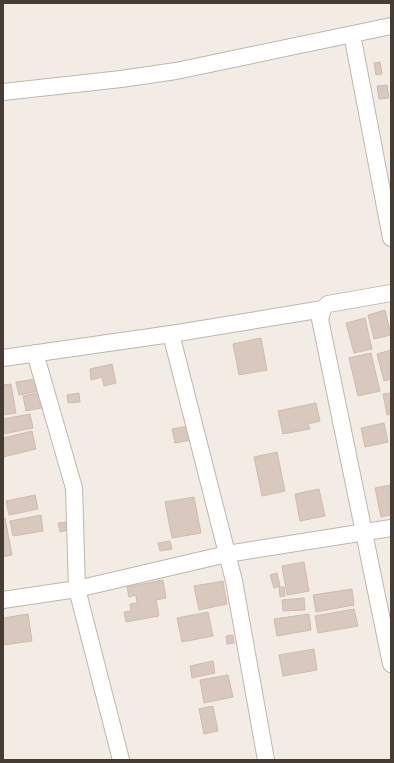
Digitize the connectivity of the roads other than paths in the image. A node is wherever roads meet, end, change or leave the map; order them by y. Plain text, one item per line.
1 (391, 26) edge
2 (352, 34) junction
3 (3, 92) edge
4 (391, 238) edge
5 (391, 293) edge
6 (323, 308) junction
7 (172, 334) junction
8 (35, 353) junction
9 (3, 358) edge
10 (391, 528) edge
11 (364, 532) junction
12 (227, 554) junction
13 (78, 589) junction
14 (3, 600) edge
15 (391, 664) edge
16 (122, 760) edge
17 (266, 760) edge

1 - 2 street
2 - 3 street
2 - 4 street
5 - 6 street
6 - 7 street
6 - 11 street
7 - 8 street
7 - 12 street
8 - 9 street
8 - 13 street
10 - 11 street
11 - 12 street
11 - 15 street
12 - 13 street
12 - 17 street
13 - 14 street
13 - 16 street

